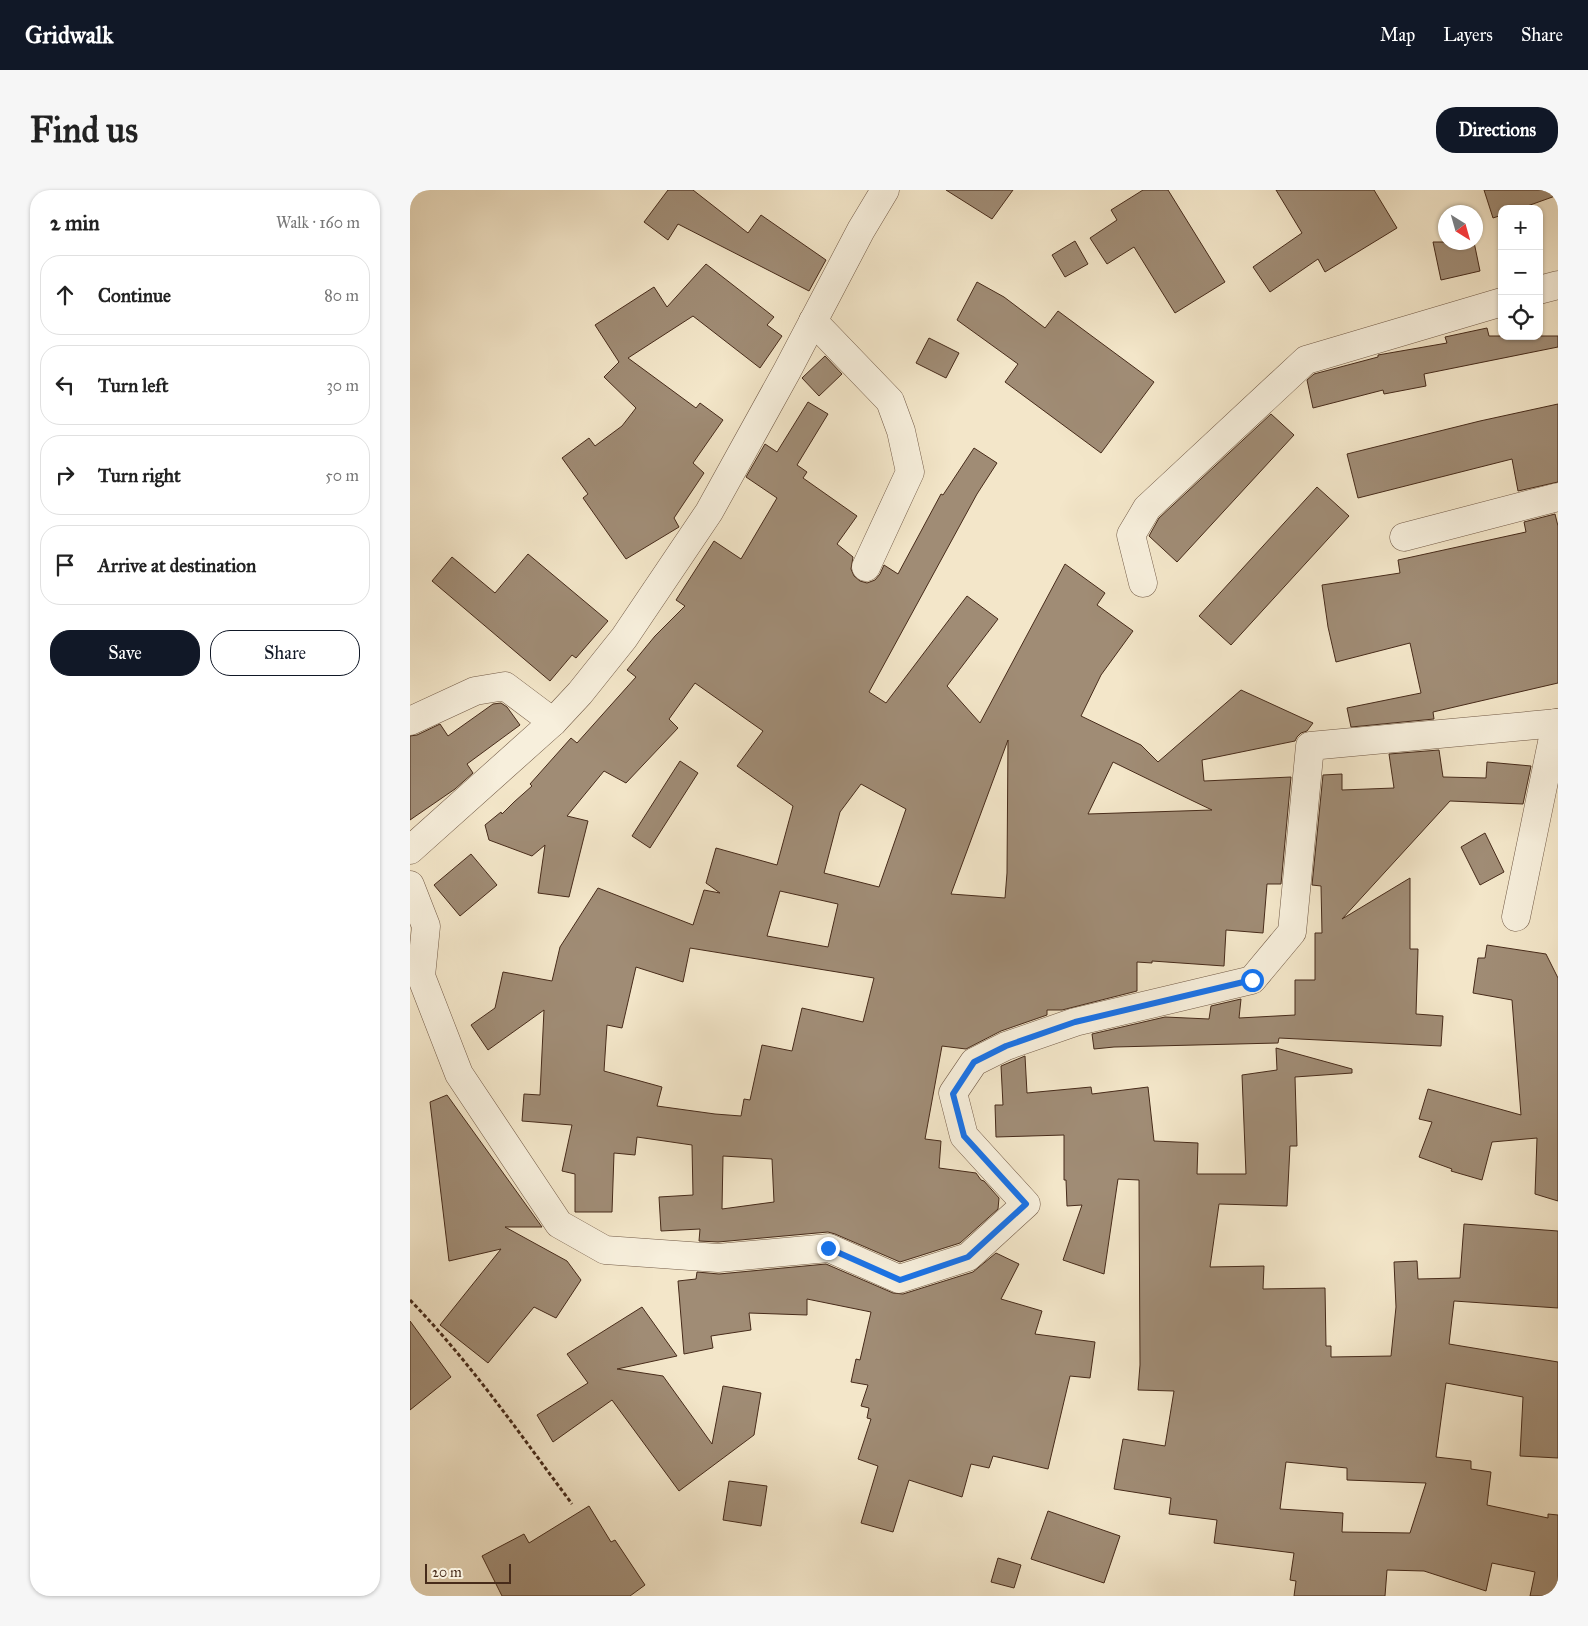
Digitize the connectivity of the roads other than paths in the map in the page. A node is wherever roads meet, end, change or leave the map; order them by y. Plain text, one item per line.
1 (885, 190) edge
2 (1558, 285) edge
3 (1543, 289) edge
4 (1498, 303) edge
5 (813, 321) junction
6 (1558, 497) edge
7 (1404, 537) dead end
8 (866, 567) dead end
9 (1143, 583) dead end
10 (410, 721) edge
11 (552, 722) junction
12 (1557, 723) edge
13 (410, 850) edge
14 (410, 885) edge
15 (1516, 917) dead end

1 - 5 street
2 - 3 street
4 - 9 street
5 - 8 street
5 - 11 street
6 - 7 street
10 - 11 street
11 - 13 street
12 - 14 street
12 - 15 street

